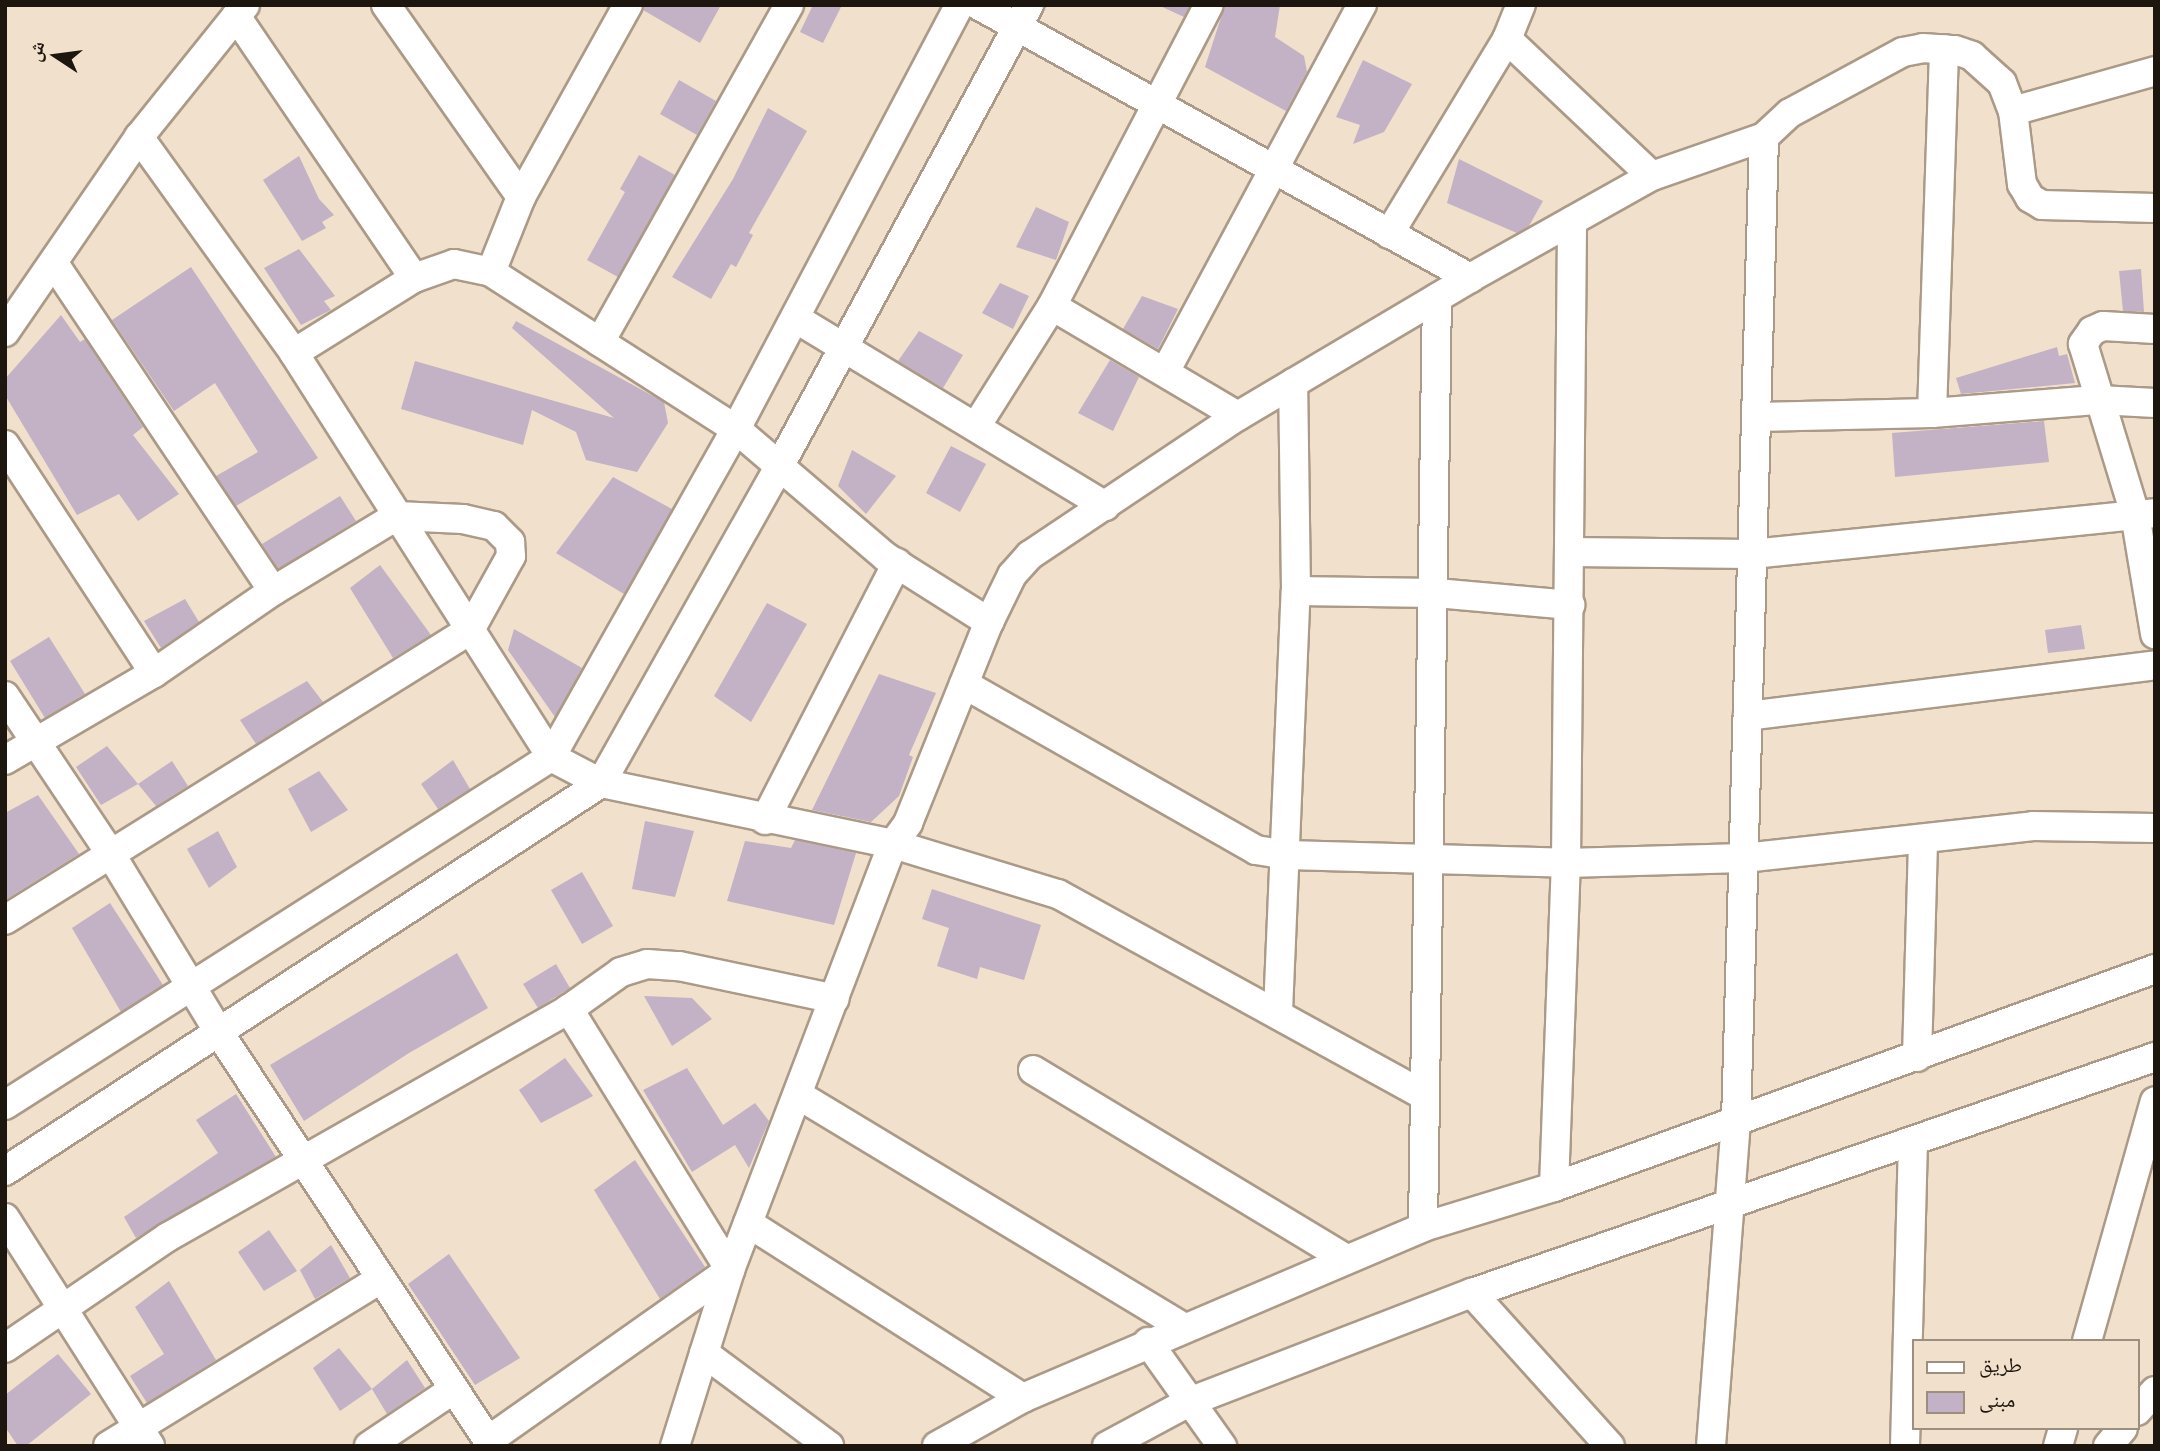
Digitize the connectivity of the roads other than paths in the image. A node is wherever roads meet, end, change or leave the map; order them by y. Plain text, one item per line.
1 (386, 5) edge
2 (628, 5) edge
3 (789, 5) edge
4 (960, 5) edge
5 (978, 5) edge
6 (1209, 5) edge
7 (1362, 5) edge
8 (1521, 5) edge
9 (240, 11) edge
10 (1023, 16) edge
11 (1507, 39) junction
12 (1944, 49) junction
13 (2155, 71) edge
14 (1153, 106) junction
15 (2013, 111) junction
16 (1764, 136) junction
17 (139, 137) junction
18 (1275, 168) junction
19 (1652, 176) junction
20 (521, 197) junction
21 (2155, 208) edge
22 (1572, 221) junction
23 (1389, 234) junction
24 (55, 265) junction
25 (491, 272) junction
26 (415, 278) junction
27 (1470, 278) junction
28 (1437, 298) junction
29 (1052, 306) junction
30 (794, 318) junction
31 (2155, 329) edge
32 (5, 332) edge
33 (600, 342) junction
34 (843, 349) junction
35 (294, 353) junction
36 (1165, 372) junction
37 (1293, 383) junction
38 (2099, 400) junction
39 (2155, 403) edge
40 (1932, 413) junction
41 (1238, 416) junction
42 (1756, 418) junction
43 (977, 425) junction
44 (736, 429) junction
45 (5, 445) edge
46 (778, 469) junction
47 (1106, 506) junction
48 (2145, 514) edge
49 (397, 516) junction
50 (1571, 552) junction
51 (1752, 554) junction
52 (897, 563) junction
53 (1296, 590) junction
54 (274, 591) junction
55 (1436, 593) junction
56 (1570, 605) junction
57 (989, 622) junction
58 (470, 630) junction
59 (2155, 634) edge
60 (2155, 665) edge
61 (155, 673) junction
62 (964, 684) junction
63 (5, 696) edge
64 (1748, 716) junction
65 (35, 743) junction
66 (551, 757) junction
67 (5, 760) edge
68 (601, 783) junction
69 (765, 820) junction
70 (2155, 828) edge
71 (1923, 840) junction
72 (892, 844) junction
73 (110, 853) junction
74 (1287, 855) junction
75 (1431, 856) junction
76 (1744, 858) junction
77 (1566, 863) junction
78 (5, 920) edge
79 (2155, 969) edge
80 (190, 986) junction
81 (835, 999) junction
82 (569, 1009) junction
83 (1278, 1012) junction
84 (220, 1034) junction
85 (1917, 1057) junction
86 (2155, 1057) edge
87 (1033, 1070) dead end
88 (1424, 1095) junction
89 (800, 1096) junction
90 (2155, 1101) edge
91 (5, 1105) edge
92 (1736, 1122) junction
93 (1913, 1143) junction
94 (304, 1158) junction
95 (5, 1171) edge
96 (1554, 1187) junction
97 (1730, 1208) junction
98 (5, 1218) edge
99 (748, 1223) junction
100 (1423, 1227) junction
101 (1346, 1259) junction
102 (730, 1270) junction
103 (380, 1279) junction
104 (1472, 1293) junction
105 (62, 1309) junction
106 (1183, 1327) junction
107 (2088, 1339) edge
108 (1148, 1342) junction
109 (5, 1348) edge
110 (704, 1353) junction
111 (454, 1389) junction
112 (2155, 1391) edge
113 (1023, 1398) junction
114 (1189, 1402) junction
115 (2139, 1409) edge
116 (2121, 1430) edge
117 (144, 1436) edge
118 (490, 1443) edge
119 (108, 1446) edge
120 (369, 1446) edge
121 (675, 1446) edge
122 (829, 1446) edge
123 (937, 1446) edge
124 (1107, 1446) edge
125 (1222, 1446) edge
126 (1610, 1446) edge
127 (1711, 1446) edge
128 (1905, 1446) edge
129 (2108, 1446) edge

1 - 20 street
2 - 20 street
3 - 33 street
4 - 30 street
5 - 10 street
6 - 14 street
7 - 18 street
8 - 11 street
9 - 17 street
9 - 26 street
10 - 14 street
10 - 34 street
11 - 19 street
11 - 23 street
12 - 15 street
12 - 16 street
12 - 40 street
13 - 15 street
14 - 18 street
14 - 29 street
15 - 21 street
16 - 19 street
16 - 42 street
17 - 24 street
17 - 35 street
18 - 23 street
18 - 36 street
19 - 22 street
20 - 25 street
22 - 27 street
22 - 50 street
23 - 27 street
24 - 32 street
24 - 54 street
25 - 26 street
25 - 33 street
26 - 35 street
27 - 28 street
28 - 37 street
28 - 55 street
29 - 36 street
29 - 43 street
30 - 34 street
30 - 44 street
31 - 38 street
33 - 44 street
34 - 43 street
34 - 46 street
35 - 49 street
36 - 41 street
37 - 41 street
37 - 53 street
38 - 39 street
38 - 40 street
38 - 48 street
40 - 42 street
41 - 47 street
42 - 51 street
43 - 47 street
44 - 46 street
44 - 66 street
45 - 61 street
46 - 52 street
46 - 68 street
47 - 57 street
48 - 51 street
48 - 59 street
49 - 54 street
49 - 58 street
49 - 58 street
50 - 51 street
50 - 56 street
51 - 64 street
52 - 57 street
52 - 69 street
53 - 55 street
53 - 74 street
54 - 61 street
55 - 56 street
55 - 75 street
56 - 77 street
57 - 62 street
58 - 66 street
58 - 73 street
60 - 64 street
61 - 65 street
62 - 72 street
62 - 74 street
63 - 65 street
64 - 76 street
65 - 67 street
65 - 73 street
66 - 68 street
66 - 80 street
68 - 69 street
68 - 84 street
69 - 72 street
70 - 71 street
71 - 76 street
71 - 85 street
72 - 81 street
72 - 83 street
73 - 78 street
73 - 80 street
74 - 75 street
74 - 83 street
75 - 77 street
75 - 88 street
76 - 77 street
76 - 92 street
77 - 96 street
79 - 85 street
80 - 84 street
80 - 91 street
81 - 82 street
81 - 89 street
82 - 94 street
82 - 102 street
83 - 88 street
84 - 94 street
84 - 95 street
85 - 92 street
86 - 93 street
87 - 101 street
88 - 100 street
89 - 99 street
89 - 106 street
90 - 107 street
92 - 96 street
92 - 97 street
93 - 97 street
93 - 128 street
94 - 103 street
94 - 105 street
96 - 100 street
97 - 104 street
97 - 127 street
98 - 105 street
99 - 102 street
99 - 113 street
100 - 101 street
101 - 106 street
102 - 110 street
102 - 118 street
103 - 111 street
103 - 117 street
104 - 114 street
104 - 126 street
105 - 109 street
105 - 117 street
106 - 108 street
108 - 113 street
108 - 114 street
110 - 121 street
110 - 122 street
111 - 118 street
111 - 120 street
112 - 115 street
113 - 123 street
114 - 124 street
114 - 125 street
116 - 129 street
117 - 119 street

